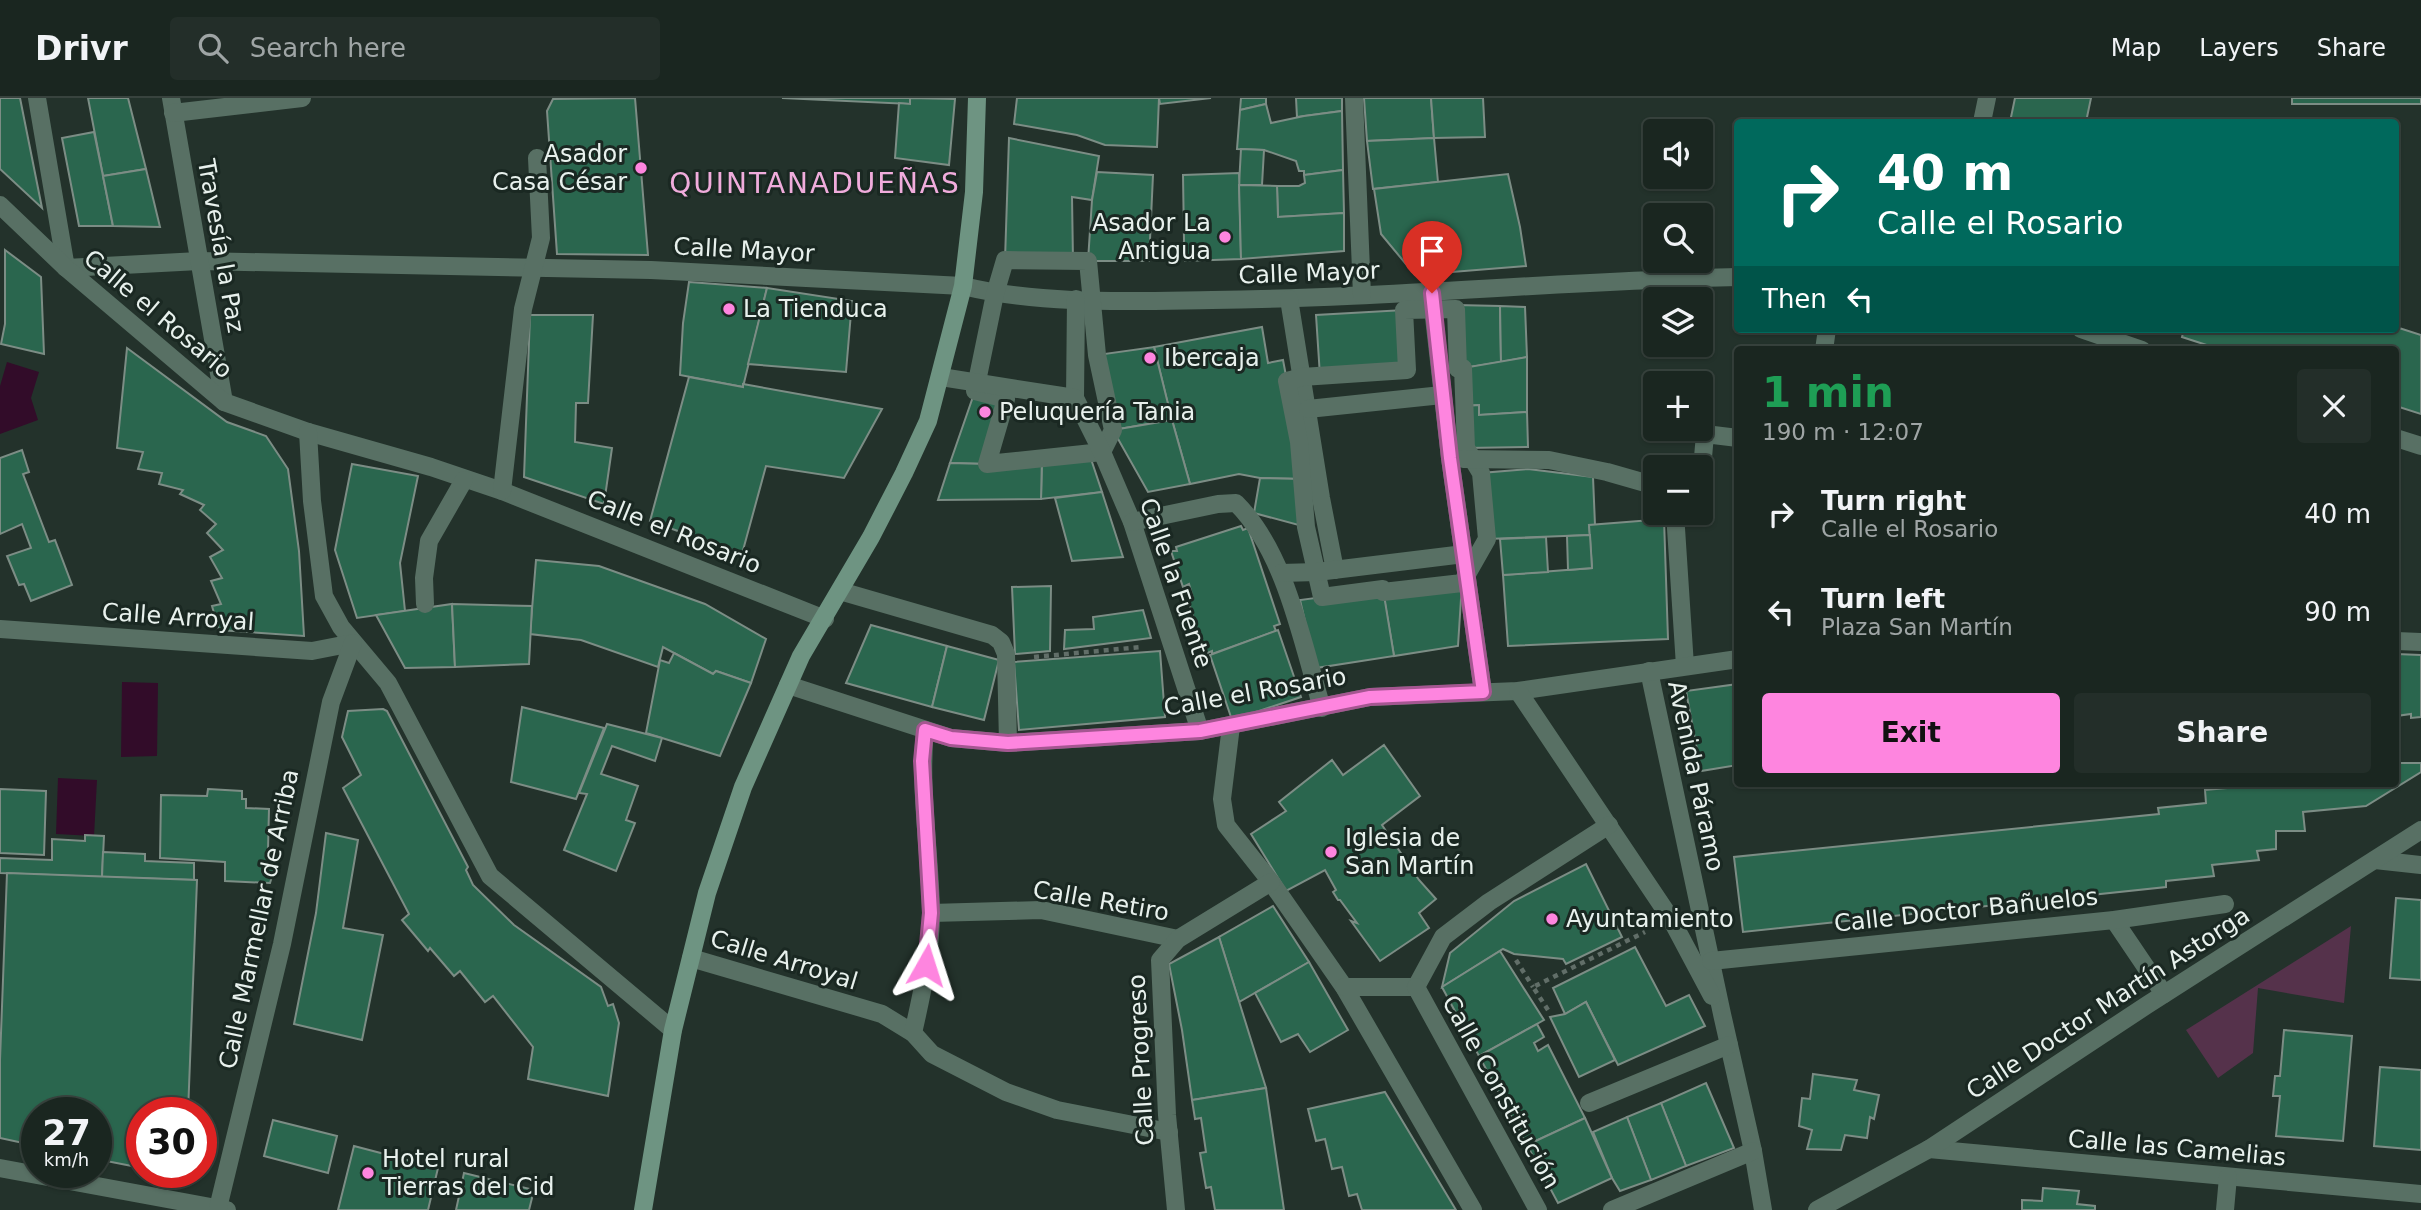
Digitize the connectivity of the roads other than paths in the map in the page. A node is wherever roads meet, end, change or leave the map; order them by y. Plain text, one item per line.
1 (37, 98) edge
2 (302, 98) edge
3 (977, 98) edge
4 (1354, 98) edge
5 (1987, 98) edge
6 (172, 105) edge
7 (1983, 119) edge
8 (537, 158) dead end
9 (0, 205) edge
10 (199, 261) junction
11 (66, 268) junction
12 (534, 268) junction
13 (1734, 277) edge
14 (963, 286) junction
15 (995, 294) junction
16 (1362, 295) junction
17 (1084, 299) junction
18 (1289, 299) junction
19 (1432, 301) junction
20 (2093, 333) edge
21 (2130, 346) edge
22 (941, 377) junction
23 (1302, 377) junction
24 (978, 383) junction
25 (1443, 395) junction
26 (1075, 398) junction
27 (224, 402) junction
28 (1308, 409) junction
29 (308, 432) junction
30 (1734, 438) edge
31 (2399, 439) edge
32 (2421, 446) edge
33 (1102, 452) junction
34 (1703, 455) edge
35 (1450, 458) junction
36 (1472, 459) junction
37 (464, 480) junction
38 (1643, 482) edge
39 (502, 491) junction
40 (1132, 522) junction
41 (1676, 525) edge
42 (1464, 554) junction
43 (1335, 570) junction
44 (1317, 572) junction
45 (1281, 573) junction
46 (1467, 573) junction
47 (840, 591) junction
48 (425, 604) dead end
49 (825, 619) junction
50 (0, 629) edge
51 (2399, 641) edge
52 (2421, 642) edge
53 (352, 643) junction
54 (1734, 660) edge
55 (1685, 666) junction
56 (1649, 671) junction
57 (788, 685) junction
58 (1518, 691) junction
59 (1483, 692) junction
60 (1322, 708) junction
61 (1231, 726) junction
62 (925, 730) junction
63 (1200, 731) junction
64 (1008, 743) junction
65 (1609, 825) junction
66 (2421, 830) edge
67 (2375, 860) junction
68 (2421, 865) edge
69 (1270, 882) junction
70 (2225, 904) dead end
71 (931, 913) junction
72 (2114, 920) junction
73 (1178, 939) junction
74 (691, 958) junction
75 (1711, 961) junction
76 (1343, 987) junction
77 (1416, 988) junction
78 (2164, 994) junction
79 (1722, 1014) junction
80 (673, 1030) junction
81 (913, 1033) junction
82 (1729, 1045) junction
83 (1589, 1103) dead end
84 (1169, 1132) junction
85 (1929, 1149) junction
86 (1753, 1151) junction
87 (0, 1168) edge
88 (2228, 1177) junction
89 (2421, 1194) edge
90 (223, 1209) edge
91 (643, 1210) edge
92 (1176, 1210) edge
93 (1473, 1210) edge
94 (1538, 1210) edge
95 (1612, 1210) edge
96 (1763, 1210) edge
97 (1817, 1210) edge
98 (2225, 1210) edge

1 - 11 street
2 - 6 street
3 - 14 main road
4 - 16 street
5 - 7 street
6 - 10 street, Travesía la Paz
8 - 12 street
9 - 11 street, Calle el Rosario
10 - 11 street, Calle Mayor
10 - 12 street, Calle Mayor
10 - 27 street, Travesía la Paz
11 - 27 street, Calle el Rosario
12 - 14 street, Calle Mayor
12 - 39 street
13 - 19 street, Calle Mayor
14 - 15 street, Calle Mayor
14 - 22 main road
15 - 17 street, Calle Mayor
15 - 17 street
15 - 24 street
16 - 18 street, Calle Mayor
16 - 19 street, Calle Mayor
17 - 18 street, Calle Mayor
17 - 26 street
17 - 33 street
18 - 23 street
19 - 23 street
19 - 25 street
19 - 36 street
20 - 21 street
22 - 24 street
22 - 47 main road
23 - 28 street
23 - 44 street
24 - 26 street
24 - 33 street
25 - 28 street
25 - 35 street
26 - 33 street, Calle la Fuente
27 - 29 street, Calle el Rosario
28 - 43 street
29 - 37 street, Calle el Rosario
29 - 53 street
30 - 34 street
31 - 32 street
33 - 40 street, Calle la Fuente
35 - 36 street
35 - 42 street
36 - 38 street
36 - 46 street
37 - 39 street, Calle el Rosario
37 - 48 street
39 - 49 street, Calle el Rosario
40 - 45 street
40 - 63 street, Calle la Fuente
41 - 55 street
42 - 43 street
42 - 46 street
43 - 44 street
44 - 45 street
44 - 46 street
45 - 60 street
46 - 59 street
47 - 49 main road
47 - 64 street
49 - 57 main road
50 - 53 street, Calle Arroyal
51 - 52 street
53 - 80 street
53 - 90 street, Calle Marmellar de Arriba
54 - 55 street, Calle el Rosario
55 - 56 street, Calle el Rosario
56 - 58 street, Calle el Rosario
56 - 75 street, Avenida Páramo
57 - 62 street, Calle el Rosario
57 - 74 main road
58 - 59 street, Calle el Rosario
58 - 65 street, Avenida Páramo
59 - 60 street, Calle el Rosario
60 - 61 street, Calle el Rosario
61 - 63 street, Calle el Rosario
61 - 69 street
62 - 64 street, Calle el Rosario
62 - 71 street
63 - 64 street, Calle el Rosario
65 - 77 street
65 - 79 street, Avenida Páramo
66 - 67 street, Calle Doctor Martín Astorga
67 - 68 street
67 - 78 street, Calle Doctor Martín Astorga
69 - 73 street, Calle Progreso
69 - 76 street
70 - 72 street, Calle Doctor Bañuelos
71 - 73 street, Calle Retiro
71 - 81 street
72 - 75 street, Calle Doctor Bañuelos
72 - 78 street
73 - 84 street, Calle Progreso
74 - 80 main road
74 - 81 street, Calle Arroyal
75 - 79 street, Avenida Páramo
76 - 77 street, Calle Constitución
76 - 93 street
77 - 94 street, Calle Constitución
78 - 85 street, Calle Doctor Martín Astorga
79 - 82 street, Avenida Páramo
80 - 91 main road
81 - 84 street, Calle Arroyal
82 - 83 street
82 - 86 street, Avenida Páramo
84 - 92 street, Calle Progreso
85 - 88 street, Calle las Camelias
85 - 97 street, Calle Doctor Martín Astorga
86 - 95 street
86 - 96 street, Avenida Páramo
87 - 90 street
88 - 89 street, Calle las Camelias
88 - 98 street

